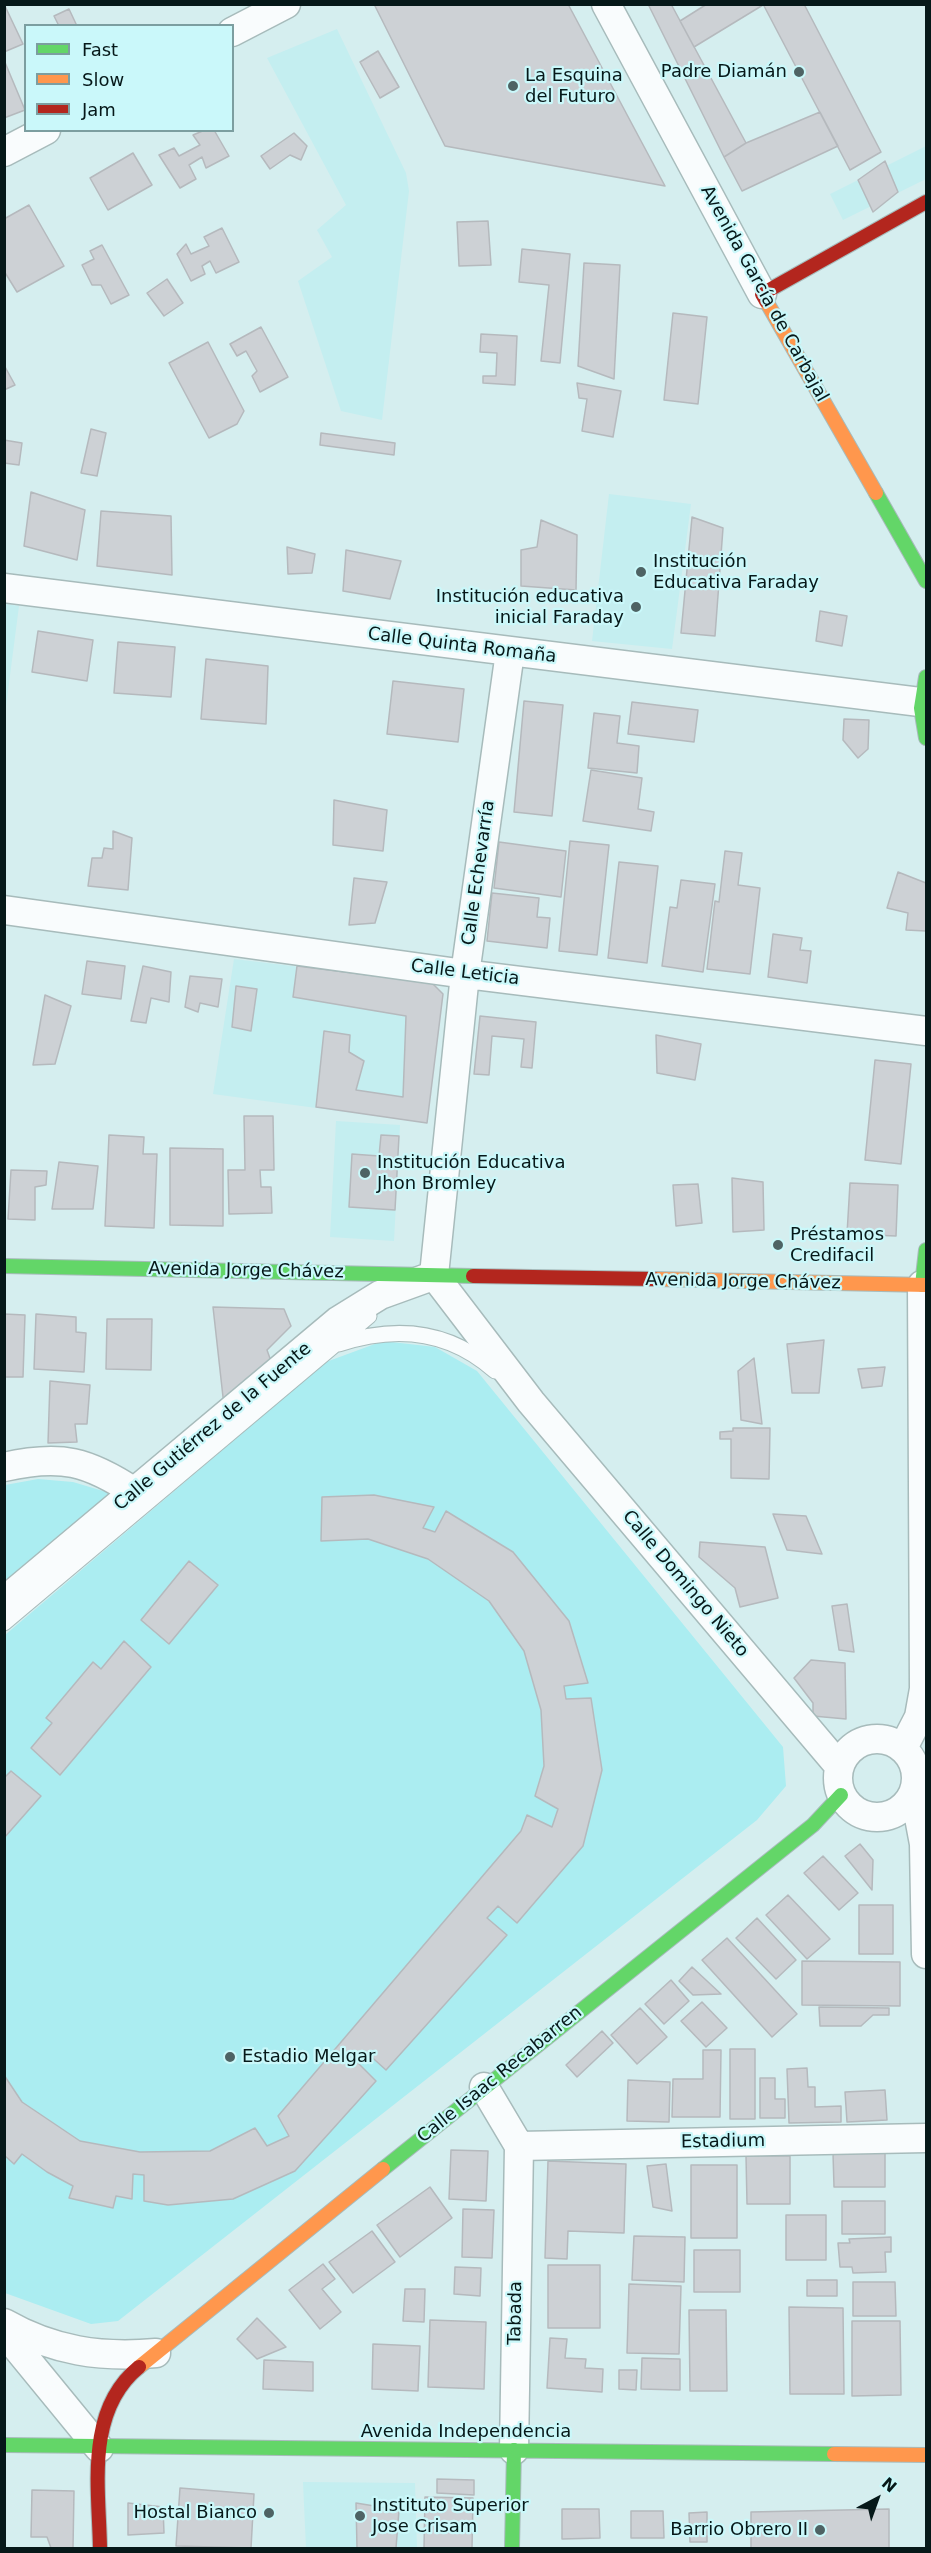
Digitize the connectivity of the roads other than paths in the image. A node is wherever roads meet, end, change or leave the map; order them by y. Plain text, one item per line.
1 (286, 4) edge
2 (606, 4) edge
3 (234, 31) edge
4 (42, 132) edge
5 (4, 152) edge
6 (927, 202) edge
7 (762, 294) junction
8 (927, 580) edge
9 (4, 588) edge
10 (510, 652) junction
11 (923, 689) edge
12 (927, 738) edge
13 (4, 910) edge
14 (465, 974) junction
15 (927, 1031) edge
16 (927, 1250) edge
17 (4, 1266) edge
18 (487, 1277) joint
19 (438, 1279) junction
20 (924, 1285) edge
21 (924, 1323) edge
22 (328, 1348) junction
23 (531, 1402) junction
24 (924, 1414) edge
25 (4, 1467) edge
26 (136, 1492) junction
27 (925, 1585) edge
28 (4, 1601) edge
29 (4, 1623) edge
30 (914, 1757) edge
31 (839, 1766) junction
32 (914, 1791) junction
33 (841, 1794) junction
34 (927, 1954) edge
35 (484, 2087) junction
36 (927, 2138) edge
37 (519, 2146) junction
38 (4, 2323) edge
39 (4, 2332) edge
40 (156, 2353) junction
41 (4, 2445) edge
42 (99, 2448) junction
43 (514, 2450) junction
44 (927, 2455) edge
45 (100, 2548) edge
46 (512, 2548) edge

1 - 3 street
2 - 7 street, Avenida García de Carbajal
4 - 5 street
6 - 7 main road
7 - 8 main road, Avenida García de Carbajal
9 - 10 street, Calle Quinta Romaña
10 - 11 street, Calle Quinta Romaña
10 - 14 street, Calle Echevarría
11 - 12 main road
13 - 14 street, Calle Leticia
14 - 15 street, Calle Leticia
14 - 19 street, Calle Echevarría
16 - 20 main road
17 - 19 main road, Avenida Jorge Chávez
18 - 19 lane, Avenida Jorge Chávez
18 - 20 main road, Avenida Jorge Chávez
19 - 22 lane, Avenida Jorge Chávez
19 - 23 street, Calle Domingo Nieto
19 - 26 street, Calle Gutiérrez de la Fuente
20 - 21 street
21 - 24 street
22 - 23 lane, Calle Domingo Nieto
22 - 29 lane, Calle Gutiérrez de la Fuente
23 - 31 street, Calle Domingo Nieto
24 - 27 street
25 - 26 street
26 - 28 street, Calle Gutiérrez de la Fuente
27 - 30 street
30 - 31 street
30 - 32 street
31 - 33 street
32 - 33 street
32 - 34 street
33 - 35 main road, Calle Isaac Recabarren
35 - 37 street
35 - 40 main road, Calle Isaac Recabarren
36 - 37 street, Estadium
37 - 43 street, Tabada
38 - 40 street
39 - 42 street
40 - 42 main road, Calle Isaac Recabarren
41 - 42 main road, Avenida Independencia
42 - 43 main road, Avenida Independencia
42 - 45 main road, Calle Isaac Recabarren
43 - 44 main road, Avenida Independencia
43 - 46 main road, Tabada

